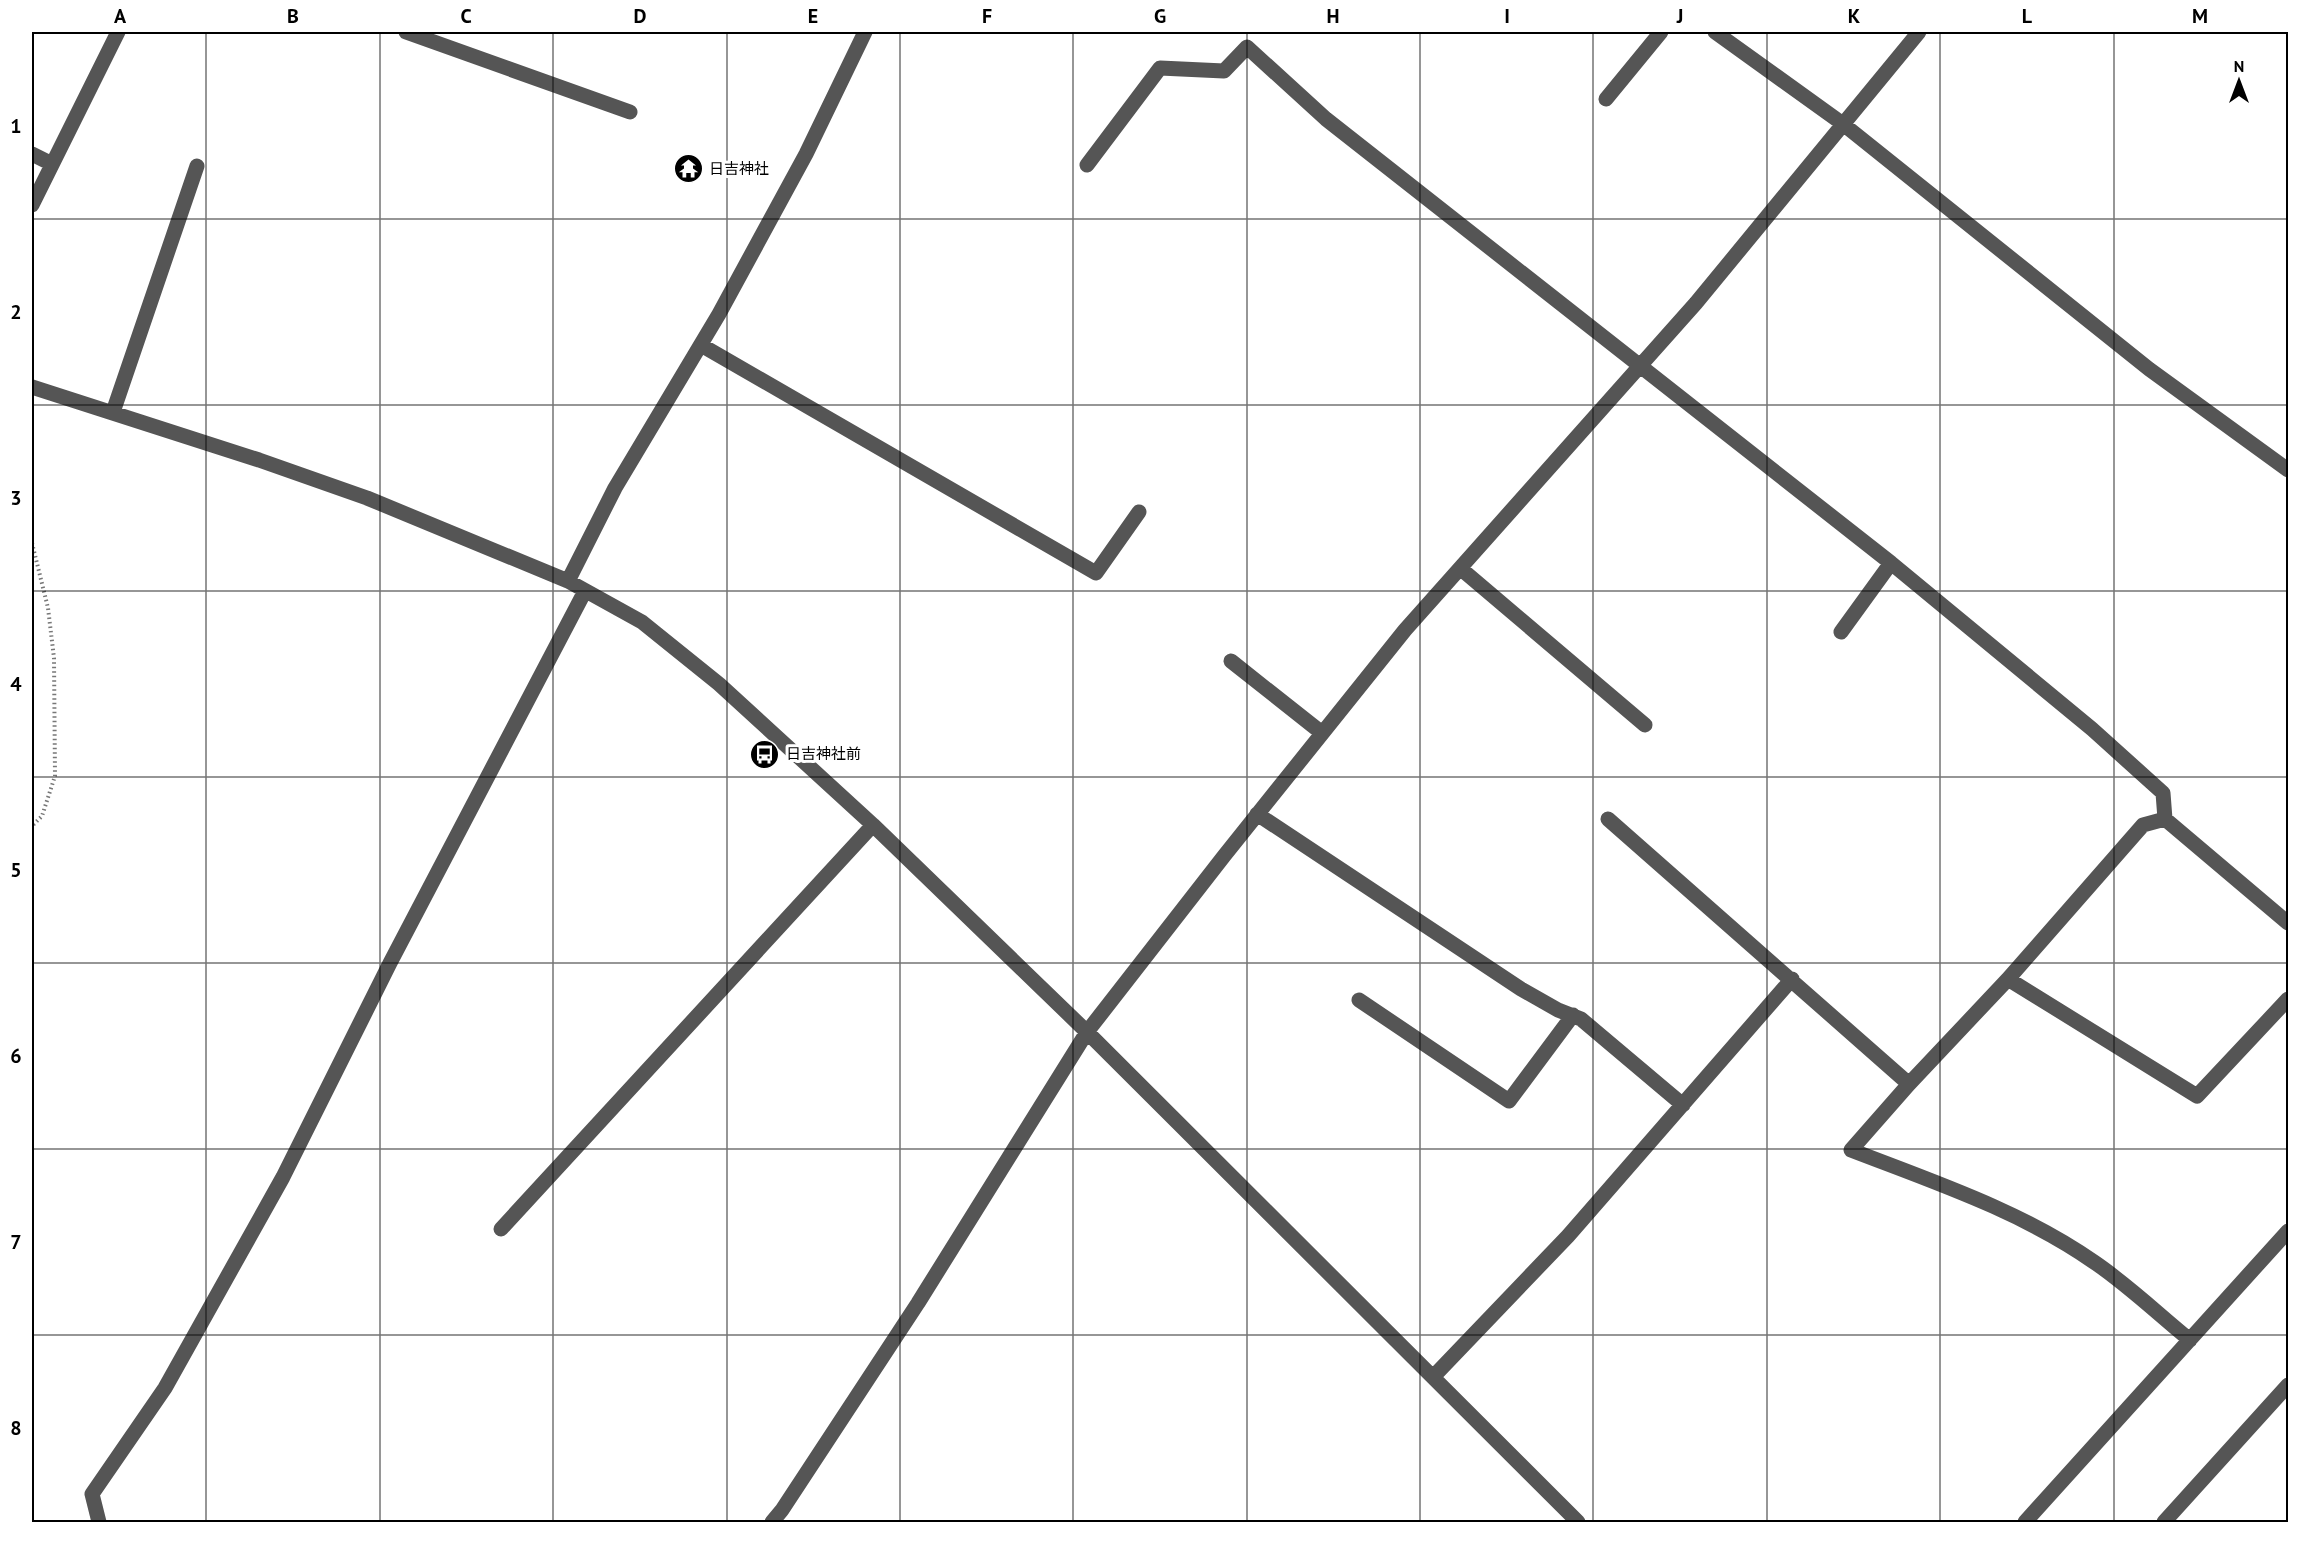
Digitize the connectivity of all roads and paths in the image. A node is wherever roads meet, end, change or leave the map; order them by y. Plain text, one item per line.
1 (118, 32) edge
2 (406, 32) edge
3 (865, 32) edge
4 (1661, 32) edge
5 (1715, 32) edge
6 (1919, 32) edge
7 (1606, 99) dead end
8 (630, 112) dead end
9 (1843, 124) junction
10 (32, 154) edge
11 (52, 164) junction
12 (1087, 165) dead end
13 (197, 166) dead end
14 (32, 205) edge
15 (701, 345) junction
16 (1640, 367) junction
17 (32, 387) edge
18 (113, 412) junction
19 (2289, 470) edge
20 (1139, 512) dead end
21 (32, 543) edge
22 (1891, 563) junction
23 (1461, 568) junction
24 (568, 581) junction
25 (585, 591) junction
26 (1841, 632) dead end
27 (1231, 661) dead end
28 (1645, 725) dead end
29 (1322, 734) junction
30 (1257, 814) junction
31 (1608, 819) dead end
32 (2165, 819) junction
33 (873, 825) junction
34 (32, 826) edge
35 (2289, 923) edge
36 (1792, 979) junction
37 (2008, 980) junction
38 (2289, 999) edge
39 (1359, 1000) dead end
40 (1573, 1016) junction
41 (1087, 1032) junction
42 (1909, 1084) junction
43 (1683, 1105) junction
44 (501, 1229) dead end
45 (2289, 1231) edge
46 (2190, 1340) junction
47 (1433, 1377) junction
48 (2289, 1385) edge
49 (99, 1522) edge
50 (772, 1522) edge
51 (1578, 1522) edge
52 (2025, 1522) edge
53 (2164, 1522) edge

1 - 11 street
2 - 8 street
3 - 15 street
4 - 7 street
5 - 9 street
6 - 9 street
9 - 16 street
9 - 19 street
10 - 11 street
11 - 14 street
12 - 16 street
13 - 18 street
15 - 20 street
15 - 24 street
16 - 22 street
16 - 23 street
17 - 18 street
18 - 24 street
21 - 34 path
22 - 26 street
22 - 32 street
23 - 28 street
23 - 29 street
24 - 25 street
25 - 33 street
25 - 49 street
27 - 29 street
29 - 30 street
30 - 40 street
30 - 41 street
31 - 36 street
32 - 35 street
32 - 37 street
33 - 41 street
33 - 44 street
36 - 42 street
36 - 43 street
37 - 38 street
37 - 42 street
39 - 40 street
40 - 43 street
41 - 47 street
41 - 50 street
42 - 46 street
43 - 47 street
45 - 46 street
46 - 52 street
47 - 51 street
48 - 53 street

